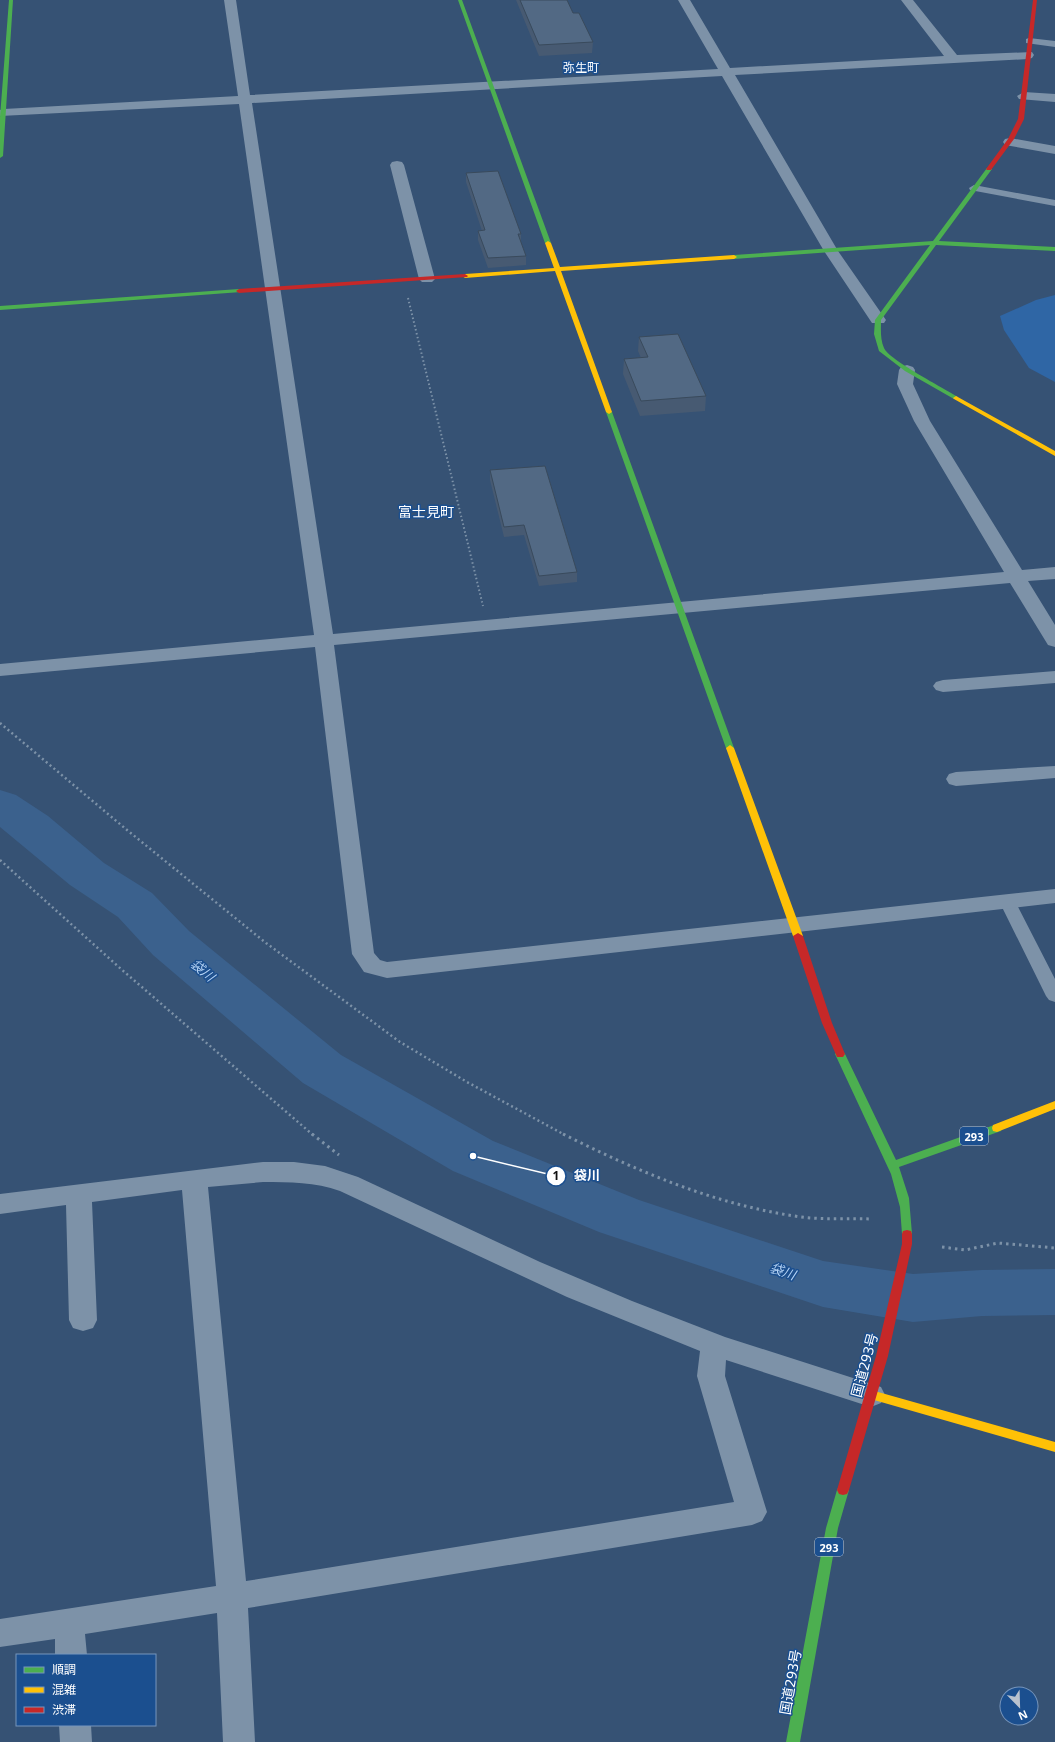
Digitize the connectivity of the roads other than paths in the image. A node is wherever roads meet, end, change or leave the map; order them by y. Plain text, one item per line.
1 (11, 0) edge
2 (230, 0) edge
3 (460, 0) edge
4 (684, 0) edge
5 (908, 0) edge
6 (1035, 0) edge
7 (1029, 41) junction
8 (1055, 44) edge
9 (1028, 54) junction
10 (954, 59) junction
11 (726, 72) junction
12 (490, 84) junction
13 (1024, 96) junction
14 (1055, 98) edge
15 (244, 99) junction
16 (4, 113) junction
17 (1010, 142) junction
18 (1055, 150) edge
19 (0, 156) edge
20 (397, 165) dead end
21 (974, 188) junction
22 (1055, 203) edge
23 (933, 243) junction
24 (1055, 249) edge
25 (831, 251) junction
26 (557, 270) junction
27 (427, 279) junction
28 (272, 290) junction
29 (0, 308) edge
30 (878, 320) junction
31 (907, 370) junction
32 (1055, 454) edge
33 (1055, 573) edge
34 (1017, 576) junction
35 (680, 609) junction
36 (324, 640) junction
37 (1055, 641) edge
38 (0, 670) edge
39 (1055, 677) edge
40 (943, 686) dead end
41 (1055, 772) edge
42 (956, 779) dead end
43 (1055, 896) edge
44 (1007, 901) junction
45 (794, 924) junction
46 (1055, 996) edge
47 (1055, 1105) edge
48 (893, 1165) junction
49 (194, 1178) junction
50 (79, 1193) junction
51 (0, 1204) edge
52 (83, 1320) dead end
53 (714, 1344) junction
54 (870, 1395) junction
55 (1055, 1447) edge
56 (232, 1597) junction
57 (69, 1622) junction
58 (0, 1633) edge
59 (71, 1654) edge
60 (75, 1726) edge
61 (76, 1742) edge
62 (239, 1742) edge
63 (793, 1742) edge

1 - 16 main road
2 - 15 street
3 - 12 main road, 国道293号
4 - 11 street
5 - 10 street
6 - 7 main road
7 - 8 lane
7 - 9 main road
9 - 10 street
9 - 13 main road
10 - 11 street
11 - 12 street
11 - 25 street
12 - 15 street
12 - 26 main road, 国道293号
13 - 14 street
13 - 17 main road
15 - 16 street
15 - 28 street
16 - 19 main road
17 - 18 street
17 - 21 main road
20 - 27 street
21 - 22 lane
21 - 23 main road
23 - 24 main road
23 - 25 main road
23 - 30 main road
25 - 26 main road
25 - 30 street
26 - 27 main road
26 - 35 main road, 国道293号
27 - 28 main road
28 - 29 main road
28 - 36 street
30 - 31 main road
31 - 32 main road
31 - 34 street
33 - 34 street
34 - 35 street
34 - 37 street
35 - 36 street
35 - 45 main road, 国道293号
36 - 38 street
36 - 45 street
39 - 40 street
41 - 42 street
43 - 44 street
44 - 45 street
44 - 46 lane
45 - 48 main road, 国道293号
47 - 48 main road, 293
48 - 54 main road, 国道293号 / 293
49 - 50 street
49 - 53 street
49 - 56 street
50 - 51 street
50 - 52 street
53 - 54 street
53 - 56 street
54 - 55 main road
54 - 63 main road, 国道293号 / 293
56 - 57 street
56 - 62 street
57 - 58 street
57 - 59 street
60 - 61 street

